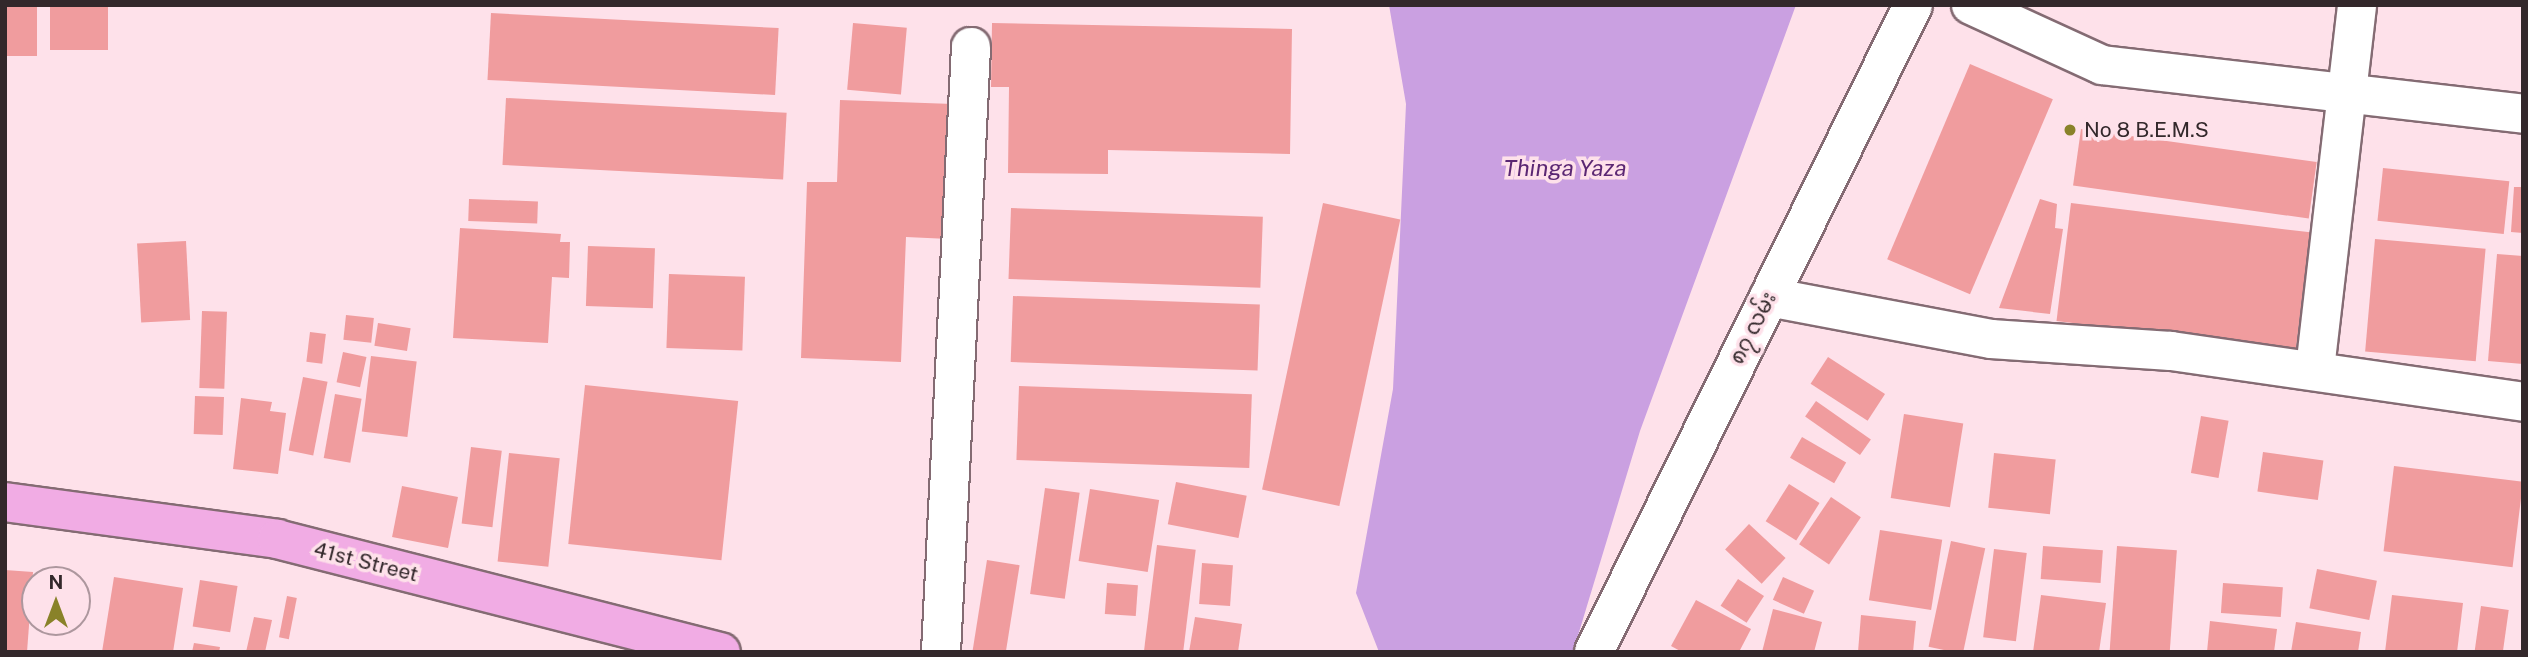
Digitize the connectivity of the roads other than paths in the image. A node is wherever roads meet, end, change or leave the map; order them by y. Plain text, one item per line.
1 (1913, 5) edge
2 (1971, 5) edge
3 (2357, 5) edge
4 (971, 47) dead end
5 (2346, 94) junction
6 (2523, 114) edge
7 (1769, 296) junction
8 (2315, 369) junction
9 (2523, 402) edge
10 (5, 502) edge
11 (697, 649) edge
12 (941, 652) edge
13 (1594, 652) edge

1 - 7 street, ၈၇ လမ်း
2 - 5 street
3 - 5 street
4 - 12 street
5 - 6 street
5 - 8 street
7 - 8 street
7 - 13 street, ၈၇ လမ်း
8 - 9 street
10 - 11 main road, 41st Street

